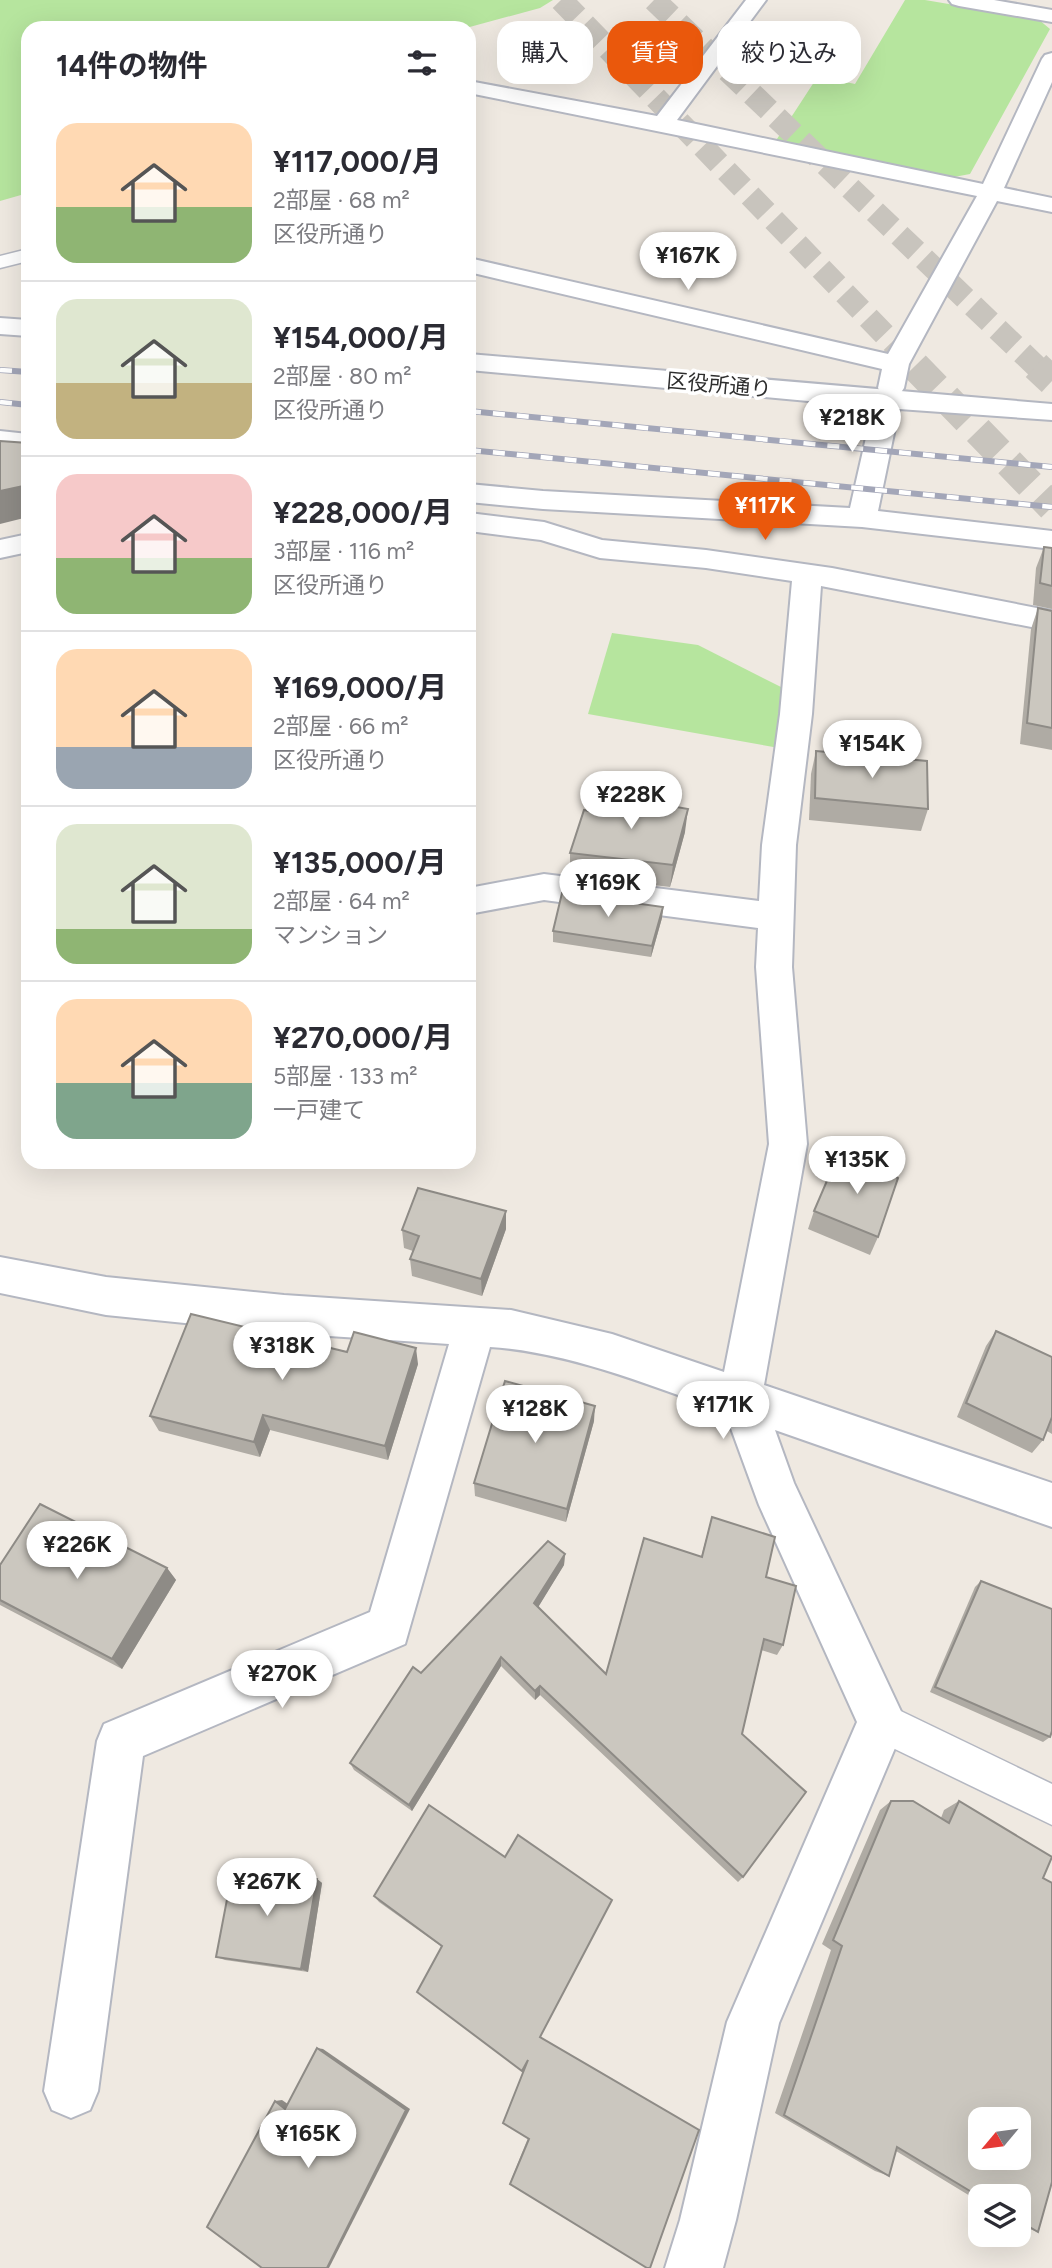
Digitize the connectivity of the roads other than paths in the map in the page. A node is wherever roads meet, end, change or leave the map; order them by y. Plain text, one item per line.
1 (756, 0) edge
2 (959, 0) edge
3 (1052, 16) edge
4 (1052, 59) edge
5 (476, 88) edge
6 (663, 124) junction
7 (990, 193) junction
8 (1052, 205) edge
9 (21, 257) edge
10 (0, 262) edge
11 (476, 267) edge
12 (0, 326) edge
13 (21, 328) edge
14 (476, 363) edge
15 (896, 364) junction
16 (888, 400) junction
17 (1052, 412) edge
18 (0, 439) edge
19 (21, 442) edge
20 (476, 494) edge
21 (542, 500) junction
22 (862, 518) junction
23 (476, 523) edge
24 (544, 531) junction
25 (1052, 540) edge
26 (21, 544) edge
27 (0, 549) edge
28 (807, 575) junction
29 (1052, 621) edge
30 (476, 900) edge
31 (776, 916) junction
32 (0, 1275) edge
33 (475, 1326) junction
34 (741, 1398) junction
35 (1052, 1505) edge
36 (882, 1722) junction
37 (1052, 1805) edge
38 (71, 2091) dead end
39 (694, 2268) edge

1 - 6 street
2 - 3 street
4 - 7 street
5 - 6 street
6 - 7 street
7 - 8 street
7 - 15 street
9 - 10 lane
11 - 15 street
12 - 13 street
14 - 16 street, 区役所通り
15 - 16 street
16 - 17 street, 区役所通り
16 - 22 street
18 - 19 street
20 - 21 street
21 - 22 street
21 - 24 street
22 - 25 street
23 - 24 street
24 - 28 street
26 - 27 street
28 - 29 street
28 - 31 street
30 - 31 street
31 - 34 street
32 - 33 street
33 - 34 street
33 - 38 street
34 - 35 street
34 - 36 street
36 - 37 lane
36 - 39 street

